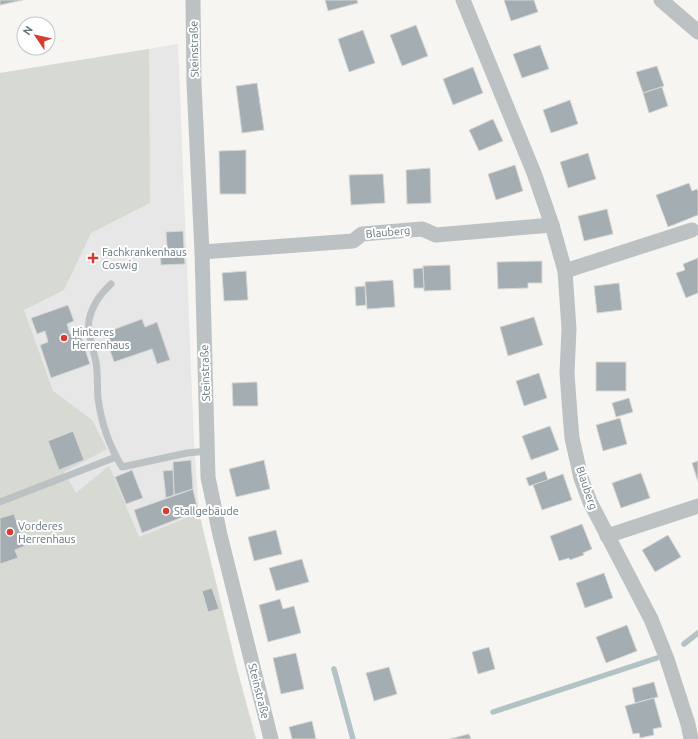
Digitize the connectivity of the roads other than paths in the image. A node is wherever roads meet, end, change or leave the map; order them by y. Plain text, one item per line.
1 (193, 0) edge
2 (463, 0) edge
3 (661, 0) edge
4 (698, 32) edge
5 (552, 225) junction
6 (692, 230) dead end
7 (202, 252) junction
8 (565, 271) junction
9 (111, 284) dead end
10 (208, 452) junction
11 (116, 457) junction
12 (0, 502) edge
13 (698, 506) edge
14 (607, 536) junction
15 (692, 729) edge
16 (271, 739) edge

1 - 7 street, Steinstraße
2 - 5 street, Blauberg
3 - 4 street
5 - 7 street, Blauberg
5 - 8 street, Blauberg
6 - 8 street
7 - 10 street, Steinstraße
8 - 14 street, Blauberg
9 - 11 lane
10 - 11 lane
10 - 16 street, Steinstraße
11 - 12 lane
13 - 14 street
14 - 15 street, Blauberg

